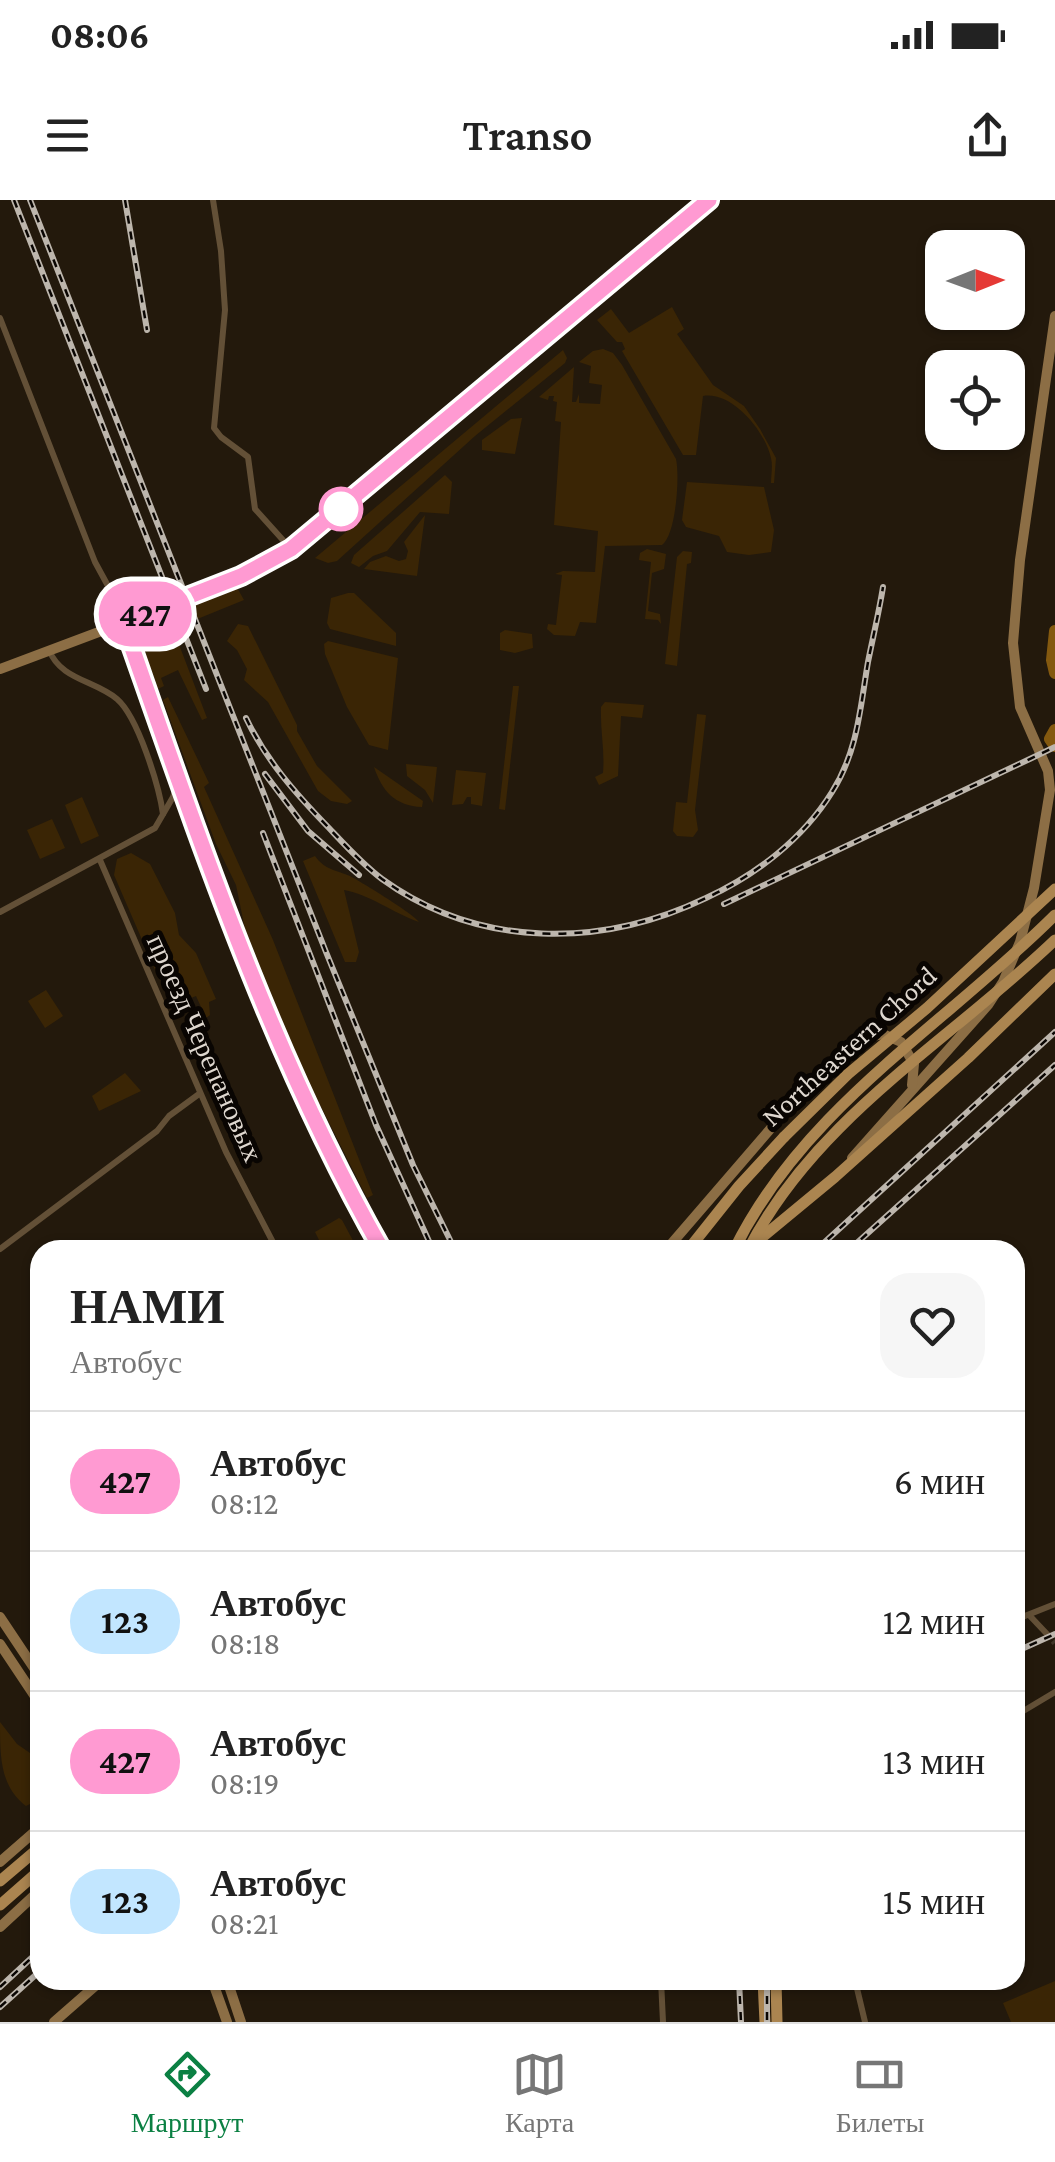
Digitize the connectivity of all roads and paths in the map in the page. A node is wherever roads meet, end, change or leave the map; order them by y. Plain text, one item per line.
1 (212, 200) edge
2 (709, 200) edge
3 (1055, 316) edge
4 (0, 318) edge
5 (291, 549) junction
6 (200, 593) tunnel mouth
7 (168, 606) tunnel mouth
8 (123, 622) junction
9 (49, 650) junction
10 (0, 669) edge
11 (179, 778) junction
12 (163, 815) junction
13 (100, 860) junction
14 (1055, 889) edge
15 (0, 912) edge
16 (1055, 915) edge
17 (1055, 940) edge
18 (1055, 974) edge
19 (200, 1094) junction
20 (906, 1095) junction
21 (846, 1168) junction
22 (271, 1240) edge
23 (377, 1240) edge
24 (675, 1240) edge
25 (696, 1240) edge
26 (739, 1240) edge
27 (754, 1240) edge
28 (760, 1240) edge
29 (0, 1248) edge
30 (1055, 1604) edge
31 (1030, 1616) junction
32 (0, 1617) edge
33 (1025, 1617) edge
34 (1048, 1634) dead end
35 (0, 1644) edge
36 (30, 1654) edge
37 (30, 1689) edge
38 (1055, 1692) edge
39 (1025, 1710) edge
40 (30, 1836) edge
41 (30, 1856) edge
42 (0, 1862) edge
43 (30, 1879) edge
44 (0, 1881) edge
45 (30, 1899) edge
46 (0, 1905) edge
47 (0, 1927) edge
48 (91, 1990) edge
49 (216, 1990) edge
50 (230, 1990) edge
51 (661, 1990) edge
52 (763, 1990) edge
53 (776, 1990) edge
54 (857, 1990) edge
55 (54, 2022) edge
56 (227, 2022) edge
57 (241, 2022) edge
58 (664, 2022) edge
59 (765, 2022) edge
60 (777, 2022) edge
61 (865, 2022) edge

1 - 5 street
2 - 5 street
3 - 20 street
4 - 8 street
5 - 6 street
7 - 8 street
8 - 9 street
8 - 11 street
9 - 10 street
9 - 12 street
11 - 12 street
11 - 23 street
12 - 13 street
13 - 15 street
13 - 19 street, проезд Черепановых
14 - 25 main road, Northeastern Chord, bridge
16 - 26 main road, Northeastern Chord, bridge
17 - 27 main road, Northeastern Chord, bridge
18 - 21 main road, Northeastern Chord
19 - 22 street, проезд Черепановых
19 - 29 street
20 - 21 street
20 - 24 street
21 - 28 main road, Northeastern Chord
30 - 31 street
31 - 33 street
31 - 34 street
32 - 36 street
35 - 37 street
38 - 39 street
40 - 42 street
41 - 44 main road
43 - 46 main road
45 - 47 street
48 - 55 street
49 - 56 street
50 - 57 street
51 - 58 street
52 - 59 main road
53 - 60 main road
54 - 61 street

